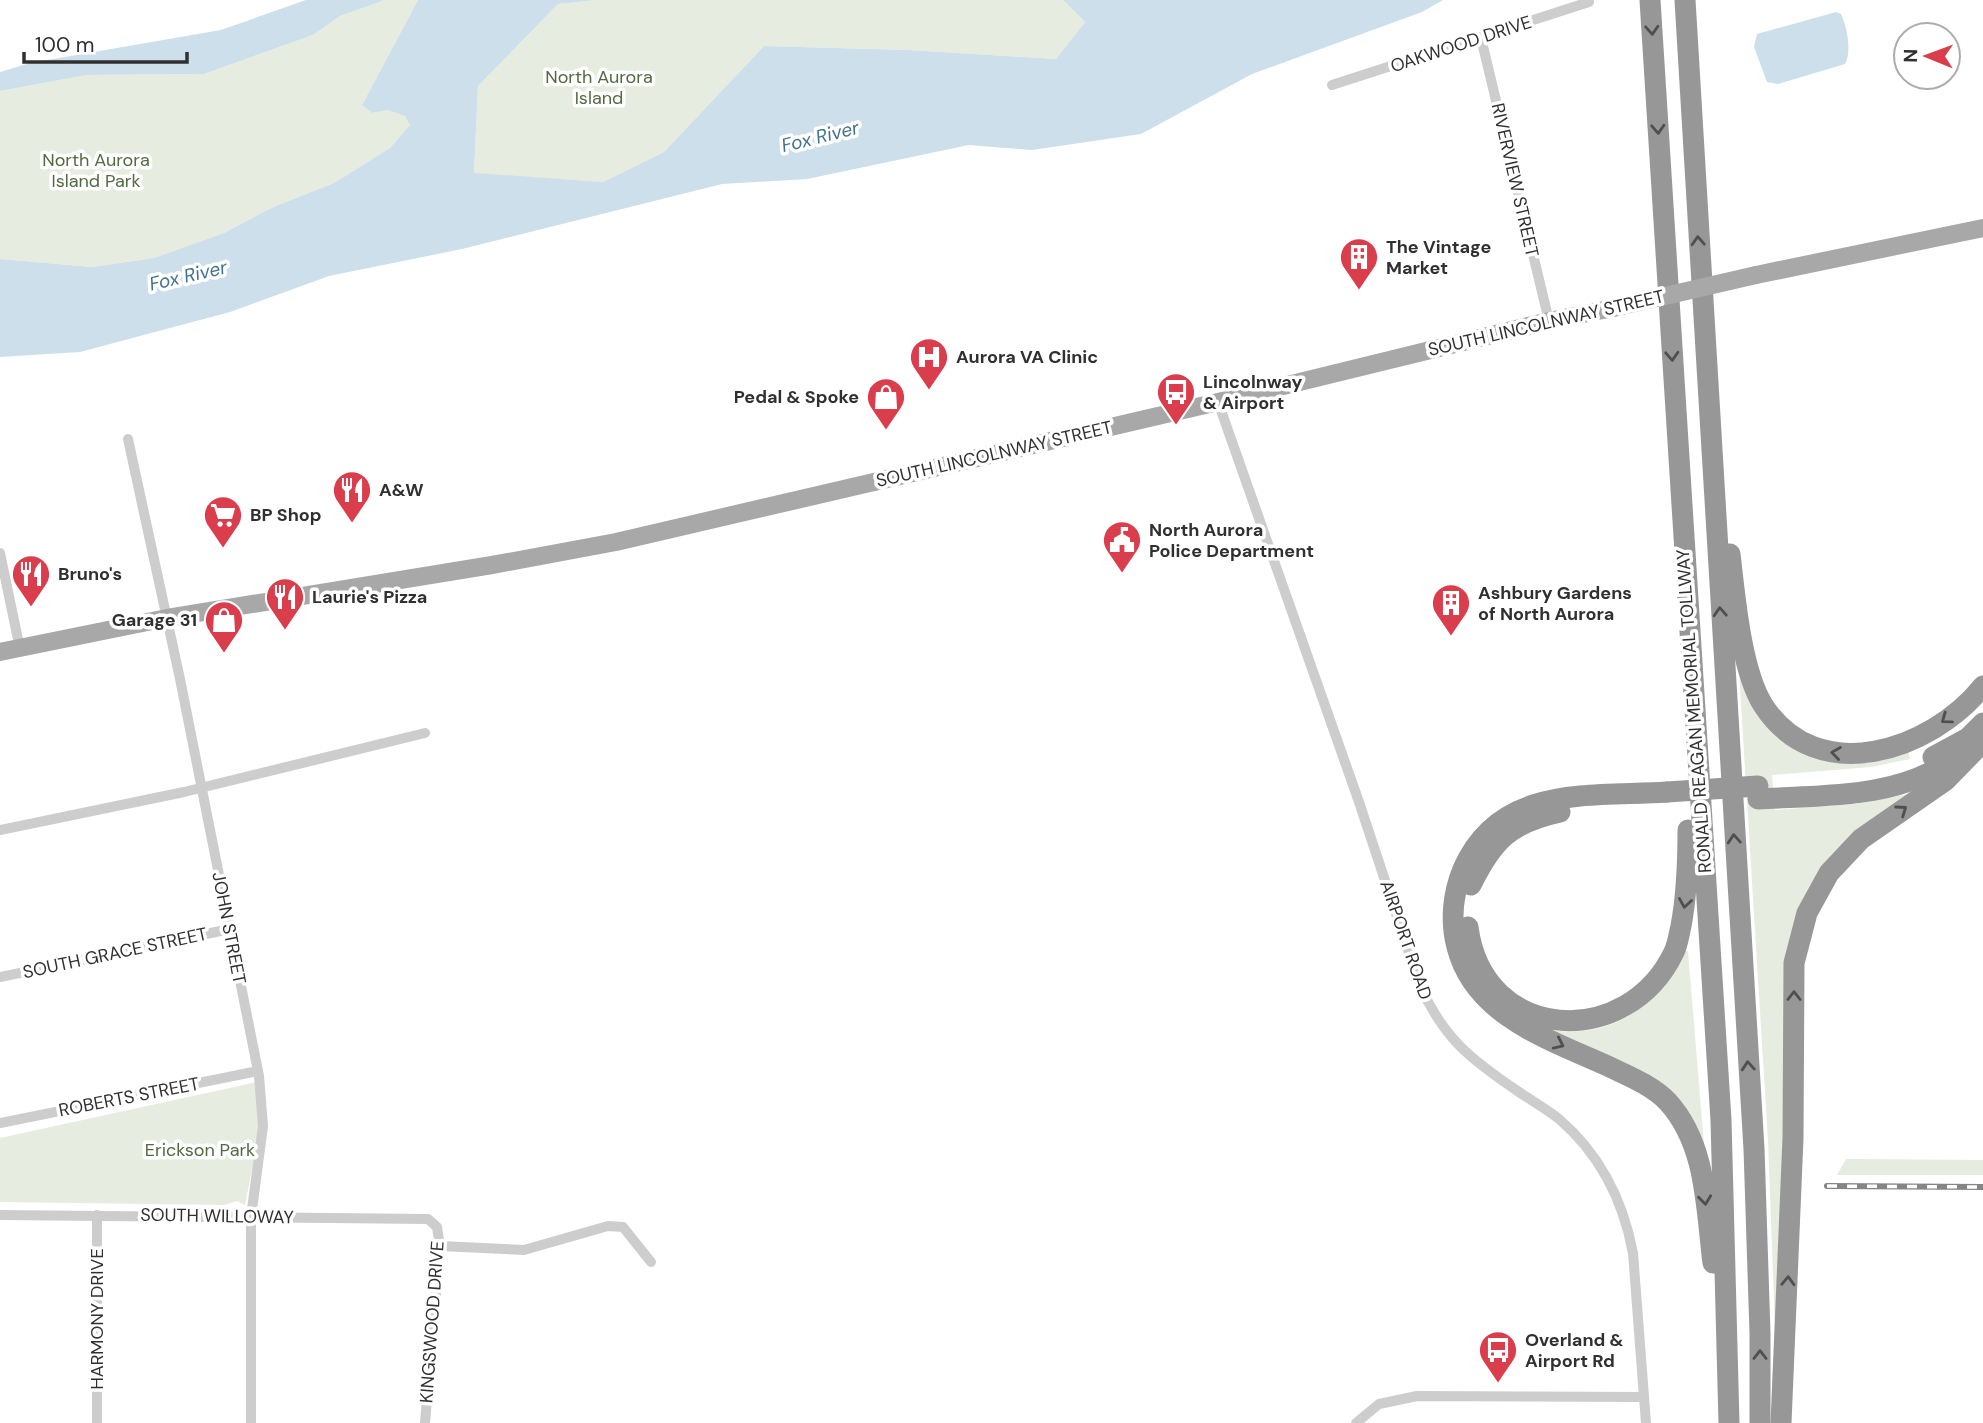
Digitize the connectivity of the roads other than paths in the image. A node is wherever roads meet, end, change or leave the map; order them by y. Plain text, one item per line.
1 (1650, 0) edge
2 (1685, 0) edge
3 (1589, 2) dead end
4 (1481, 38) junction
5 (1332, 85) dead end
6 (1983, 228) edge
7 (1549, 321) junction
8 (1217, 402) junction
9 (128, 439) dead end
10 (1710, 456) junction
11 (0, 553) edge
12 (167, 618) junction
13 (20, 649) junction
14 (0, 652) edge
15 (1983, 686) edge
16 (1983, 723) edge
17 (425, 733) dead end
18 (1983, 736) edge
19 (1983, 742) edge
20 (1696, 762) junction
21 (201, 787) junction
22 (1758, 793) junction
23 (1667, 798) junction
24 (0, 830) edge
25 (230, 929) junction
26 (0, 977) edge
27 (258, 1071) junction
28 (0, 1123) edge
29 (0, 1215) edge
30 (97, 1215) junction
31 (251, 1217) junction
32 (432, 1223) joint
33 (440, 1246) junction
34 (651, 1262) dead end
35 (1728, 1359) junction
36 (1644, 1397) junction
37 (97, 1423) edge
38 (251, 1423) edge
39 (425, 1423) edge
40 (1356, 1423) edge
41 (1646, 1423) edge
42 (1729, 1423) edge
43 (1760, 1423) edge
44 (1781, 1423) edge

1 -> 20 highway, RONALD REAGAN MEMORIAL TOLLWAY
10 -> 2 highway, RONALD REAGAN MEMORIAL TOLLWAY
3 - 4 street, OAKWOOD DRIVE
4 - 5 street, OAKWOOD DRIVE
4 - 7 street, RIVERVIEW STREET
6 - 7 main road, SOUTH LINCOLNWAY STREET, bridge
7 - 8 main road, SOUTH LINCOLNWAY STREET
8 - 12 main road, SOUTH LINCOLNWAY STREET
8 - 36 street, AIRPORT ROAD
9 - 12 street, JOHN STREET
15 -> 10 highway
43 -> 10 highway, RONALD REAGAN MEMORIAL TOLLWAY
11 - 13 street
12 - 13 main road, SOUTH LINCOLNWAY STREET
12 - 21 street, JOHN STREET
13 - 14 main road, SOUTH LINCOLNWAY STREET
16 - 22 highway
17 - 21 street
18 - 22 highway
44 -> 19 highway
20 -> 23 highway
20 - 35 highway, RONALD REAGAN MEMORIAL TOLLWAY
21 - 24 street
21 - 25 street, JOHN STREET
22 - 23 highway, bridge
23 -> 35 highway
25 - 26 street, SOUTH GRACE STREET
25 - 27 street, JOHN STREET
27 - 28 street, ROBERTS STREET
27 - 31 street, JOHN STREET
29 - 30 street, SOUTH WILLOWAY
30 - 31 street, SOUTH WILLOWAY
30 - 37 street, HARMONY DRIVE
31 - 32 street, SOUTH WILLOWAY
31 - 38 street, JOHN STREET
32 - 33 street, KINGSWOOD DRIVE
33 - 34 street
33 - 39 street, KINGSWOOD DRIVE
35 - 42 highway, RONALD REAGAN MEMORIAL TOLLWAY
36 - 40 street
36 - 41 street, AIRPORT ROAD

